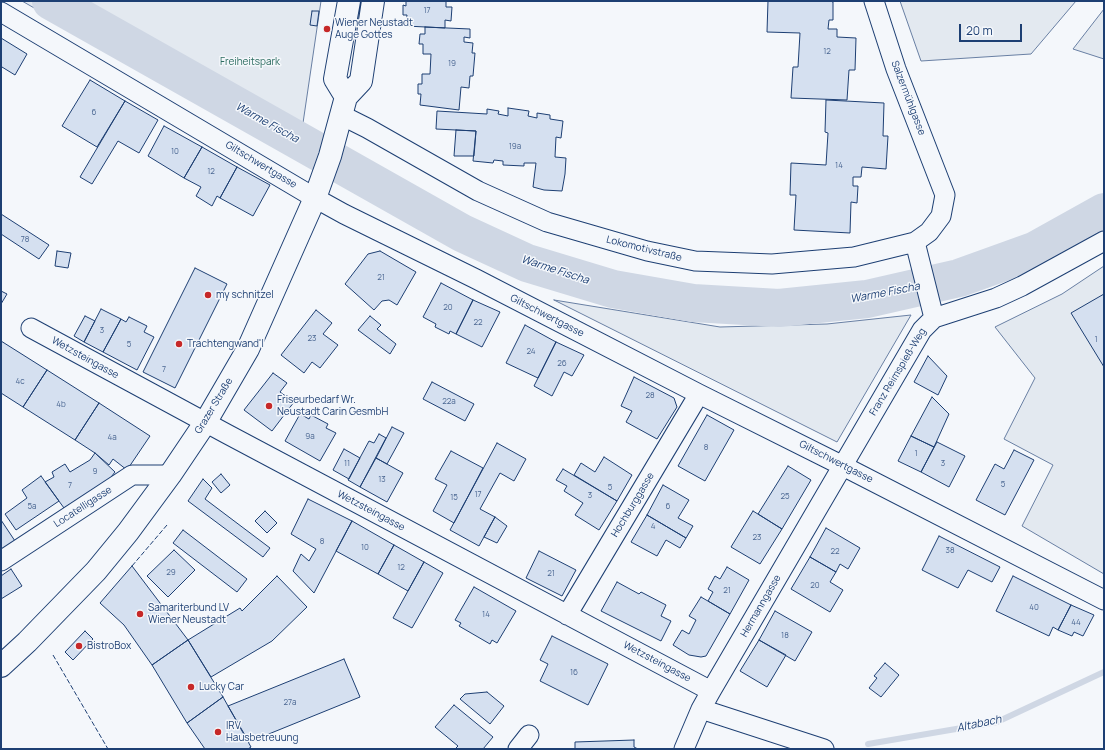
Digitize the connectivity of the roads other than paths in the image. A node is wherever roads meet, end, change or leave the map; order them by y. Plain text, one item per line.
1 (349, 1) edge
2 (373, 1) edge
3 (874, 1) edge
4 (1, 12) edge
5 (343, 106) junction
6 (945, 195) joint
7 (315, 198) junction
8 (1104, 241) edge
9 (915, 242) junction
10 (933, 310) junction
11 (31, 328) dead end
12 (699, 394) junction
13 (205, 423) junction
14 (843, 466) junction
15 (170, 475) junction
16 (1, 561) edge
17 (1104, 600) edge
18 (567, 615) junction
19 (1, 666) edge
20 (711, 691) junction
21 (702, 709) junction
22 (684, 749) edge
23 (824, 749) edge

1 - 5 main road
2 - 5 main road, Grazer Straße
3 - 6 street, Salzermühlgasse
4 - 7 street, Giltschwertgasse
5 - 7 main road, Grazer Straße
5 - 9 street, Lokomotivstraße
6 - 9 street, Lokomotivstraße
7 - 12 street, Giltschwertgasse
7 - 13 main road, Grazer Straße
8 - 10 street, Franz Reimspieß-Weg
9 - 10 street
10 - 14 street, Franz Reimspieß-Weg
11 - 13 street, Wetzsteingasse
12 - 14 street, Giltschwertgasse
12 - 18 street, Hochburggasse
13 - 15 main road, Grazer Straße
13 - 18 street, Wetzsteingasse
14 - 17 street, Giltschwertgasse
14 - 20 street, Hermanngasse
15 - 16 street, Locatelligasse
15 - 19 main road, Grazer Straße
18 - 20 street, Wetzsteingasse
20 - 21 street, Hermanngasse
21 - 22 street, Hermanngasse
21 - 23 street

